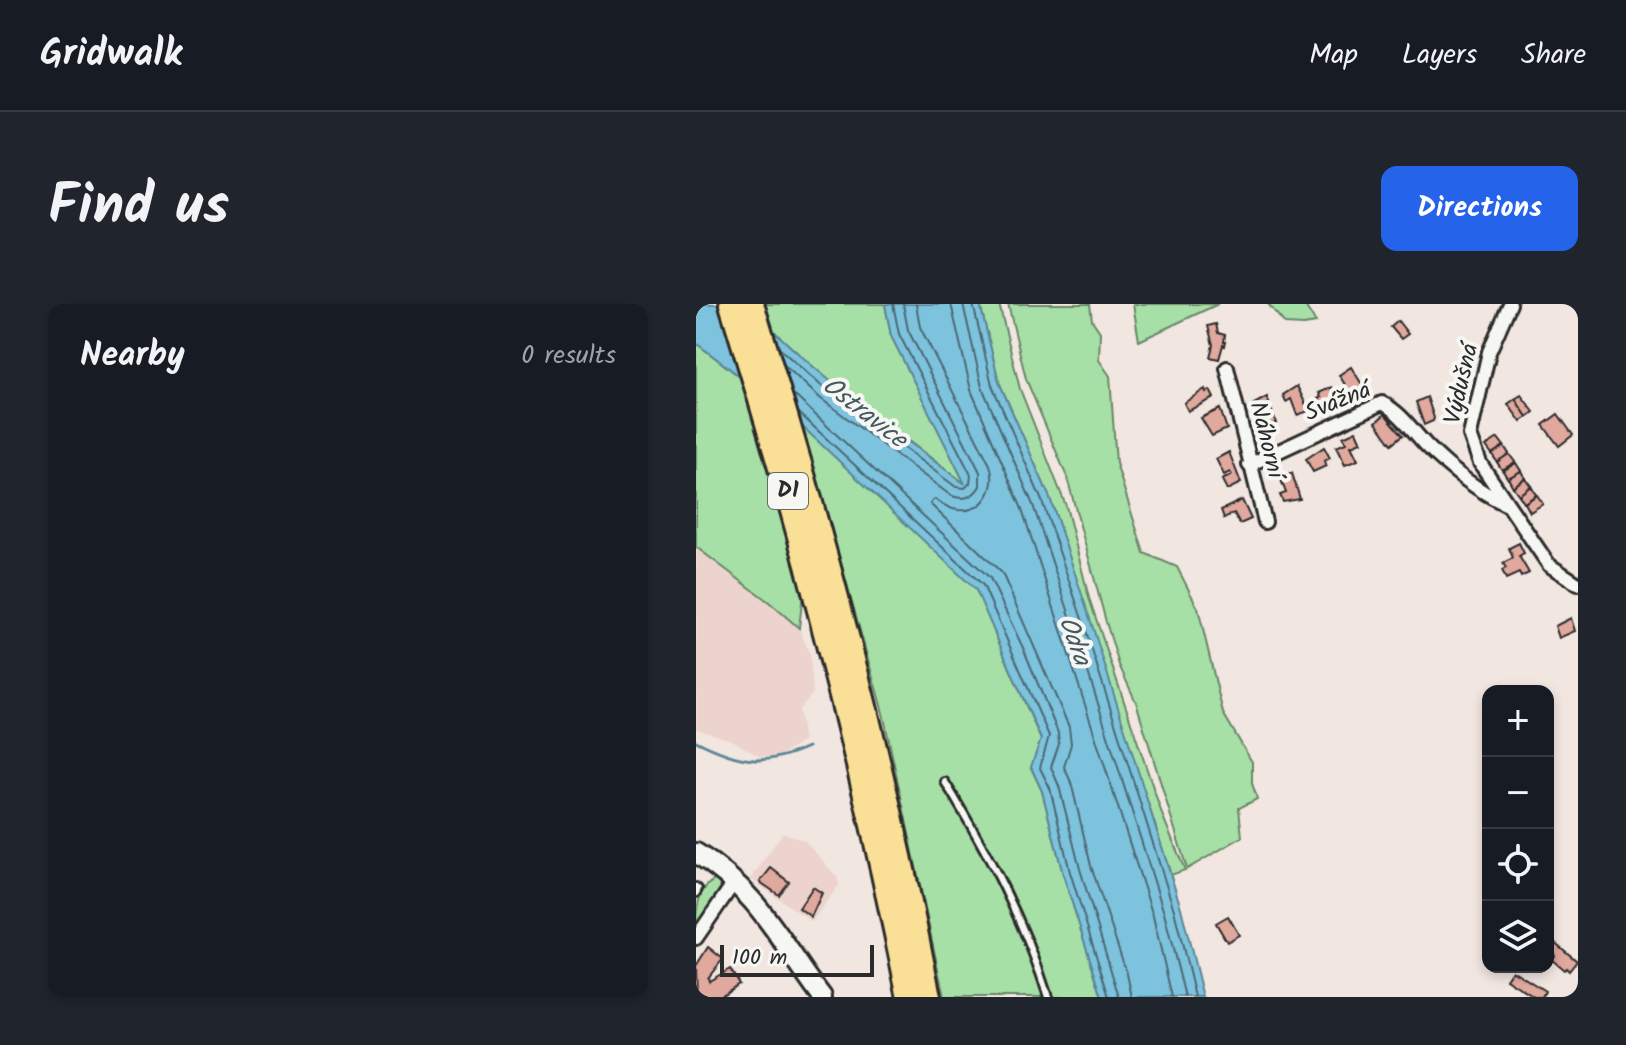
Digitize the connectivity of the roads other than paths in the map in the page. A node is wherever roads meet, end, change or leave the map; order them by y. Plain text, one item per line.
1 (731, 304) edge
2 (752, 304) edge
3 (1510, 304) edge
4 (1227, 368) dead end
5 (1249, 465) junction
6 (1508, 505) junction
7 (1265, 522) dead end
8 (1578, 584) edge
9 (945, 782) dead end
10 (696, 853) edge
11 (735, 881) junction
12 (696, 938) edge
13 (818, 994) edge
14 (909, 997) edge
15 (929, 997) edge
16 (1048, 997) edge

1 - 14 highway, D1
2 - 15 highway, D1
3 - 6 street, Výdušná
4 - 5 street, Náhorní
5 - 6 street, Svážná
5 - 7 street, Náhorní
6 - 8 street, Výdušná
9 - 16 lane
10 - 11 street
11 - 12 street
11 - 13 street

